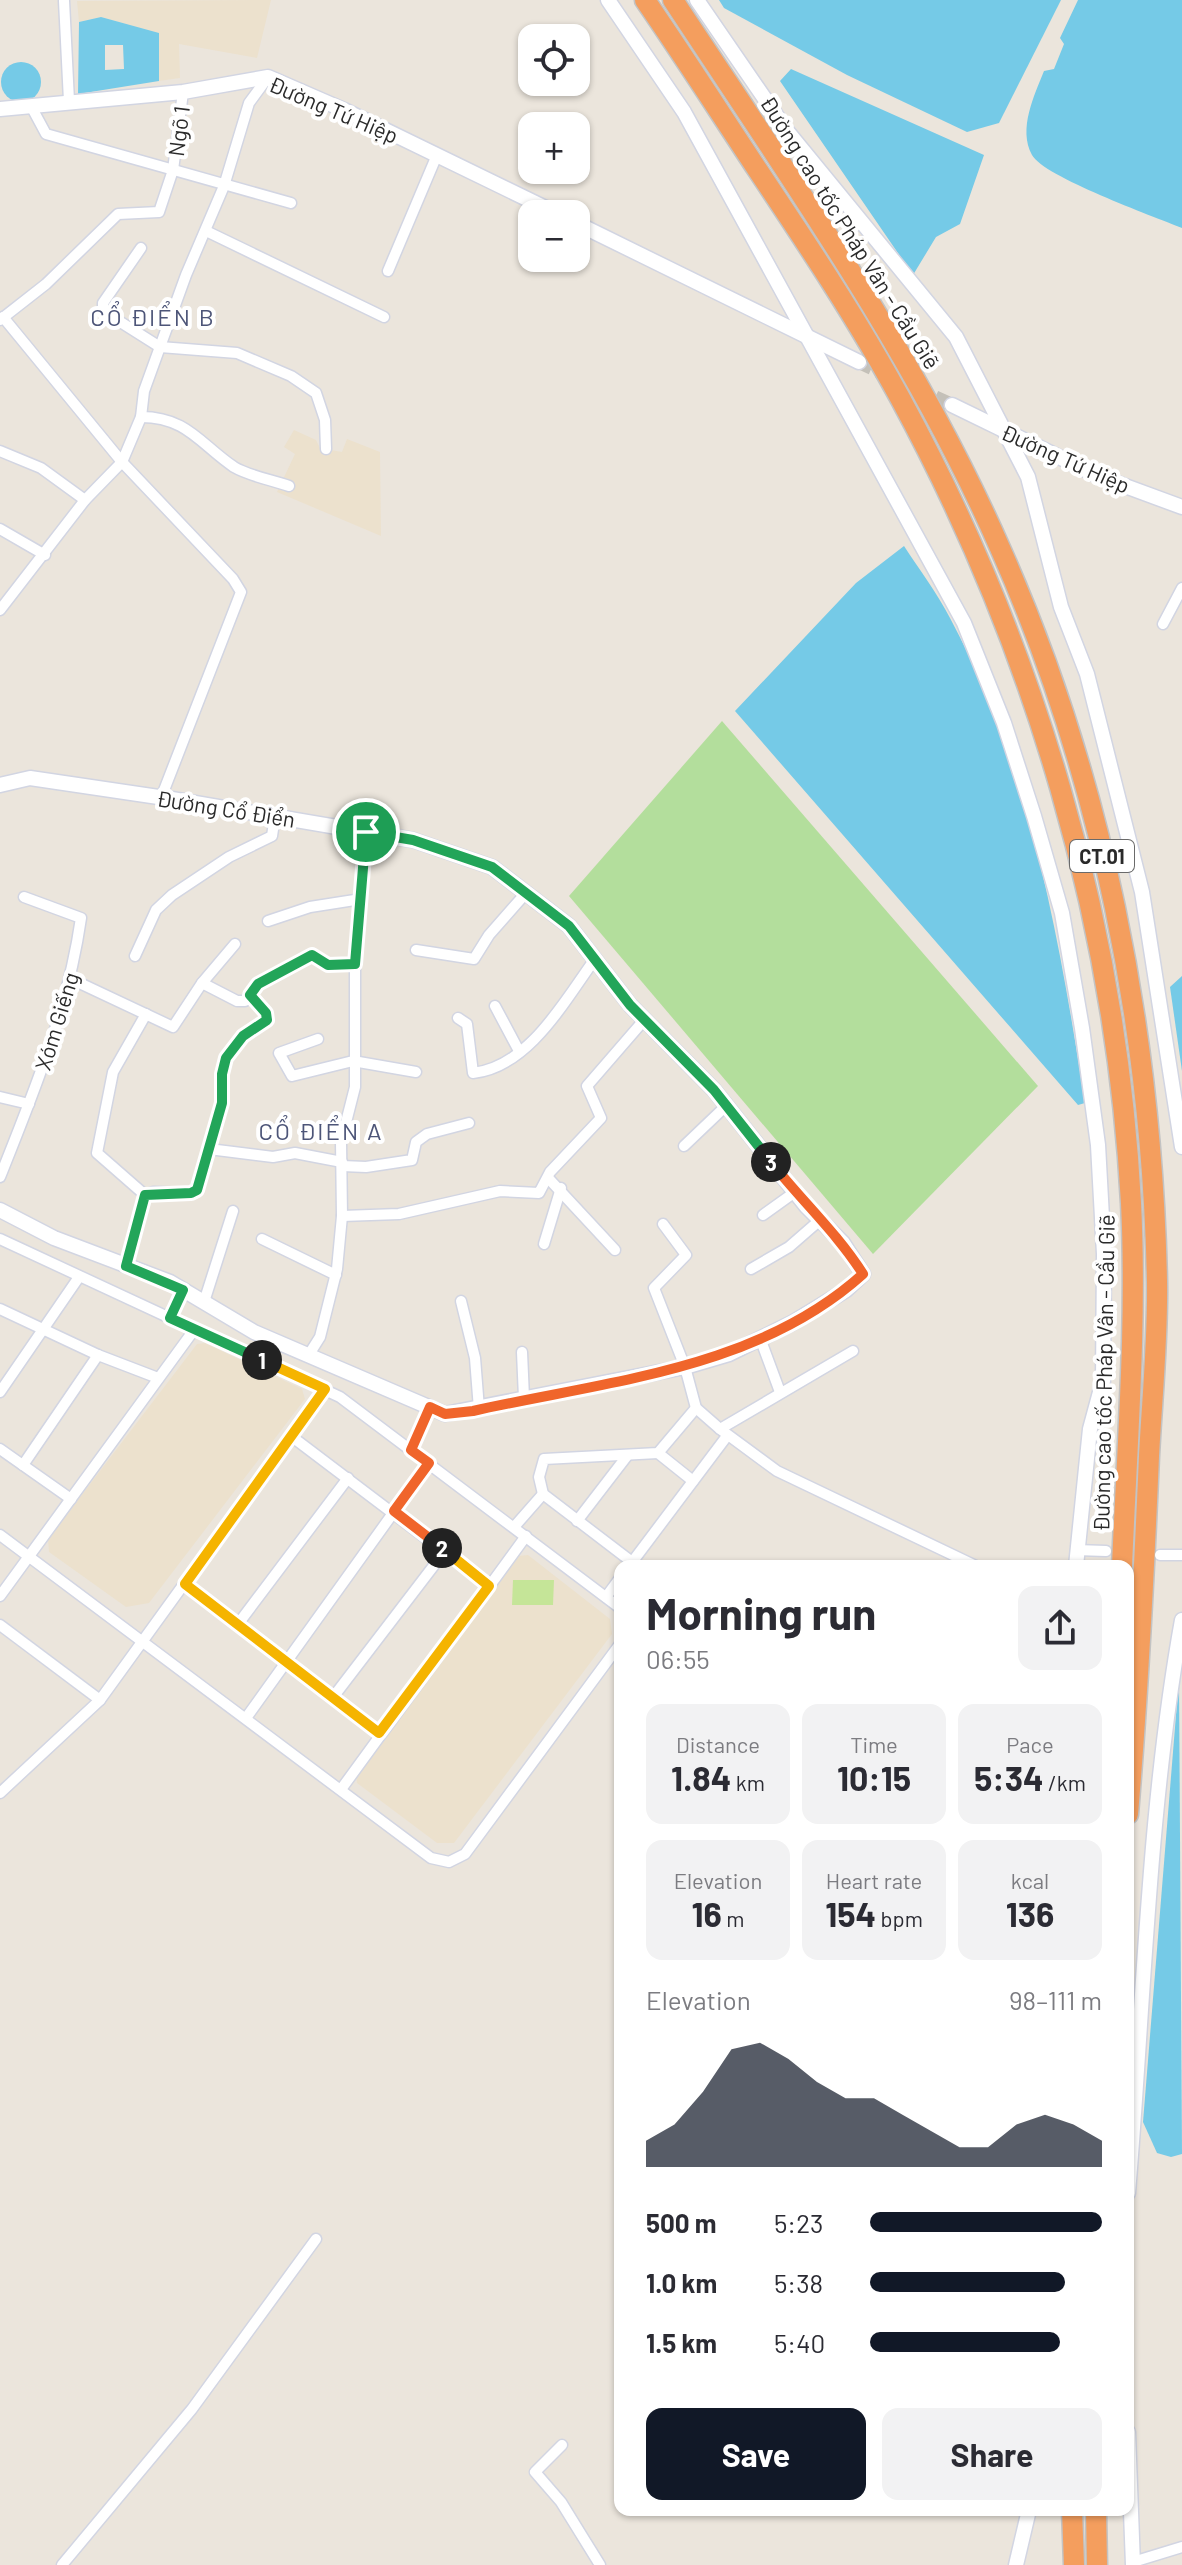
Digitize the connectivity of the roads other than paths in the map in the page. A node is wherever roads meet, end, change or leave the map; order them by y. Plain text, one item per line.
1 (608, 0) edge
2 (645, 0) edge
3 (673, 0) edge
4 (697, 0) edge
5 (64, 1) edge
6 (268, 77) junction
7 (183, 92) junction
8 (69, 101) junction
9 (32, 108) junction
10 (0, 109) edge
11 (437, 155) junction
12 (173, 170) junction
13 (224, 186) junction
14 (529, 200) edge
15 (291, 203) dead end
16 (590, 230) edge
17 (206, 231) junction
18 (141, 248) dead end
19 (388, 271) dead end
20 (384, 317) dead end
21 (2, 319) edge
22 (804, 334) junction
23 (160, 347) junction
24 (859, 362) tunnel mouth
25 (952, 405) tunnel mouth
26 (141, 417) junction
27 (1004, 430) junction
28 (326, 449) dead end
29 (0, 451) edge
30 (122, 462) junction
31 (289, 486) dead end
32 (85, 500) junction
33 (1182, 507) edge
34 (0, 529) edge
35 (45, 555) junction
36 (1182, 588) edge
37 (0, 610) edge
38 (1163, 624) dead end
39 (0, 785) edge
40 (161, 798) junction
41 (275, 816) junction
42 (366, 832) junction
43 (526, 893) junction
44 (24, 897) dead end
45 (361, 899) junction
46 (268, 921) dead end
47 (235, 944) dead end
48 (416, 950) dead end
49 (135, 956) dead end
50 (595, 959) junction
51 (355, 964) junction
52 (71, 979) junction
53 (202, 983) junction
54 (250, 995) junction
55 (495, 1006) dead end
56 (146, 1014) junction
57 (458, 1018) dead end
58 (645, 1019) junction
59 (318, 1039) dead end
60 (519, 1051) junction
61 (353, 1061) junction
62 (416, 1072) dead end
63 (0, 1097) edge
64 (29, 1104) junction
65 (727, 1105) junction
66 (469, 1123) dead end
67 (684, 1146) dead end
68 (1182, 1147) edge
69 (209, 1149) junction
70 (342, 1164) junction
71 (0, 1177) edge
72 (549, 1179) junction
73 (561, 1188) junction
74 (795, 1192) junction
75 (145, 1195) junction
76 (0, 1210) edge
77 (233, 1211) dead end
78 (763, 1215) dead end
79 (342, 1216) junction
80 (820, 1220) junction
81 (663, 1224) dead end
82 (0, 1239) edge
83 (262, 1239) dead end
84 (544, 1244) dead end
85 (615, 1250) dead end
86 (126, 1266) junction
87 (751, 1269) dead end
88 (336, 1275) junction
89 (79, 1277) junction
90 (183, 1290) junction
91 (461, 1301) dead end
92 (204, 1302) junction
93 (0, 1309) edge
94 (170, 1318) junction
95 (45, 1329) junction
96 (194, 1330) junction
97 (760, 1338) junction
98 (853, 1351) dead end
99 (522, 1352) dead end
100 (98, 1355) junction
101 (308, 1356) junction
102 (685, 1367) junction
103 (158, 1378) junction
104 (325, 1389) junction
105 (0, 1392) edge
106 (780, 1392) junction
107 (524, 1398) junction
108 (430, 1407) junction
109 (696, 1408) junction
110 (479, 1409) junction
111 (723, 1433) junction
112 (291, 1436) junction
113 (0, 1449) edge
114 (411, 1450) junction
115 (658, 1453) junction
116 (627, 1456) junction
117 (429, 1463) junction
118 (23, 1465) junction
119 (348, 1478) junction
120 (693, 1481) junction
121 (543, 1494) junction
122 (71, 1499) junction
123 (394, 1511) junction
124 (577, 1521) junction
125 (514, 1527) junction
126 (0, 1535) edge
127 (526, 1536) junction
128 (1076, 1550) junction
129 (445, 1551) junction
130 (1106, 1551) dead end
131 (1160, 1555) dead end
132 (1182, 1555) edge
133 (28, 1557) junction
134 (626, 1560) edge
135 (634, 1560) edge
136 (963, 1560) edge
137 (1076, 1560) edge
138 (1122, 1560) edge
139 (185, 1584) junction
140 (489, 1586) junction
141 (614, 1586) edge
142 (0, 1596) edge
143 (606, 1597) junction
144 (614, 1603) edge
145 (1182, 1620) edge
146 (238, 1624) junction
147 (0, 1625) edge
148 (141, 1642) junction
149 (614, 1652) edge
150 (287, 1660) junction
151 (334, 1696) junction
152 (100, 1700) junction
153 (1134, 1705) edge
154 (246, 1718) junction
155 (379, 1733) junction
156 (342, 1788) junction
157 (0, 1793) edge
158 (1134, 2101) edge
159 (316, 2239) dead end
160 (562, 2445) dead end
161 (1028, 2516) edge
162 (1072, 2516) edge
163 (1096, 2516) edge
164 (1131, 2516) edge
165 (1182, 2547) edge
166 (1133, 2563) edge
167 (62, 2565) edge
168 (600, 2565) edge
169 (1016, 2565) edge
170 (1074, 2565) edge
171 (1097, 2565) edge

1 - 22 street
2 - 138 highway, Đường cao tốc Pháp Vân - Cầu Giẽ / CT.01
3 - 153 highway, Đường cao tốc Pháp Vân - Cầu Giẽ / CT.01
4 - 27 street
5 - 8 street
6 - 7 street, Đường Tứ Hiệp
6 - 11 street, Đường Tứ Hiệp
6 - 13 street
7 - 8 street, Đường Tứ Hiệp
7 - 12 street, Ngõ 1
8 - 9 street, Đường Tứ Hiệp
9 - 10 street, Đường Tứ Hiệp
9 - 12 street
11 - 14 street, Đường Tứ Hiệp
11 - 19 street
12 - 13 street
12 - 21 street, Ngõ 1
13 - 15 street
13 - 17 street
16 - 22 street
17 - 20 street
17 - 23 street
18 - 23 street
21 - 30 street
22 - 24 street
22 - 128 street
23 - 26 street
23 - 28 street
25 - 27 street, Đường Tứ Hiệp
26 - 30 street
26 - 31 street
27 - 33 street, Đường Tứ Hiệp
27 - 68 street
29 - 32 street
30 - 32 street
30 - 40 street
32 - 35 street
34 - 35 street
35 - 37 street
36 - 38 street
39 - 40 street, Đường Cổ Điển
40 - 41 street, Đường Cổ Điển
41 - 42 street, Đường Cổ Điển
41 - 49 street
42 - 43 street, Đường Cổ Điển
42 - 45 street
43 - 48 street
43 - 50 street, Đường Cổ Điển
44 - 52 street, Xóm Giếng
45 - 46 street
45 - 51 street
47 - 53 street
50 - 58 street, Đường Cổ Điển
50 - 60 street
51 - 54 street
51 - 61 street
52 - 56 street
52 - 64 street, Xóm Giếng
53 - 54 street
53 - 56 street
54 - 69 street
55 - 60 street
56 - 75 street
57 - 60 street
58 - 65 street, Đường Cổ Điển
58 - 72 street
59 - 61 street
61 - 62 street
61 - 70 street
63 - 64 street
64 - 71 street, Xóm Giếng
65 - 67 street
65 - 74 street, Đường Cổ Điển
66 - 70 street
69 - 70 street
69 - 75 street
70 - 79 street
72 - 73 street
72 - 79 street
73 - 84 street
73 - 85 street
74 - 78 street
74 - 80 street, Đường Cổ Điển
75 - 86 street
76 - 86 street, Đường Cổ Điển
77 - 92 street
79 - 88 street
80 - 87 street
80 - 97 street, Đường Cổ Điển
81 - 102 street
82 - 89 street
83 - 88 street
86 - 90 street, Đường Cổ Điển
88 - 101 street
89 - 94 street
89 - 95 street
90 - 92 street, Đường Cổ Điển
90 - 94 street
91 - 110 street
92 - 101 street, Đường Cổ Điển
93 - 95 street
94 - 96 street
95 - 100 street
95 - 105 street
96 - 103 street
96 - 104 street
97 - 102 street, Đường Cổ Điển
97 - 106 street
98 - 106 street
99 - 107 street
100 - 103 street
100 - 118 street
101 - 108 street, Đường Cổ Điển
102 - 107 street, Đường Cổ Điển
102 - 109 street
103 - 122 street
104 - 112 street
104 - 114 street
106 - 111 street
107 - 110 street, Đường Cổ Điển
108 - 110 street, Đường Cổ Điển
108 - 114 street
109 - 111 street
109 - 115 street
111 - 120 street
111 - 136 street
112 - 119 street
112 - 139 street
113 - 118 street
114 - 117 street
115 - 116 street
115 - 120 street
116 - 121 street
116 - 124 street
117 - 123 street
117 - 125 street
118 - 122 street
119 - 123 street
119 - 146 street
120 - 135 street
121 - 124 street
121 - 125 street
122 - 133 street
123 - 129 street
123 - 150 street
124 - 134 street
125 - 127 street
126 - 133 street
127 - 140 street
127 - 143 street
128 - 130 street
128 - 137 street
129 - 140 street
129 - 151 street
131 - 132 street
133 - 142 street
133 - 148 street
139 - 146 street
139 - 148 street
140 - 155 street
141 - 143 street
143 - 144 street
145 - 158 street
146 - 150 street
147 - 152 street
148 - 152 street
148 - 154 street
149 - 156 street
150 - 151 street
150 - 154 street
151 - 155 street
152 - 157 street
154 - 156 street
155 - 156 street
159 - 167 street
160 - 168 street
161 - 169 street
162 - 170 highway
163 - 171 highway
164 - 166 street
165 - 166 street

